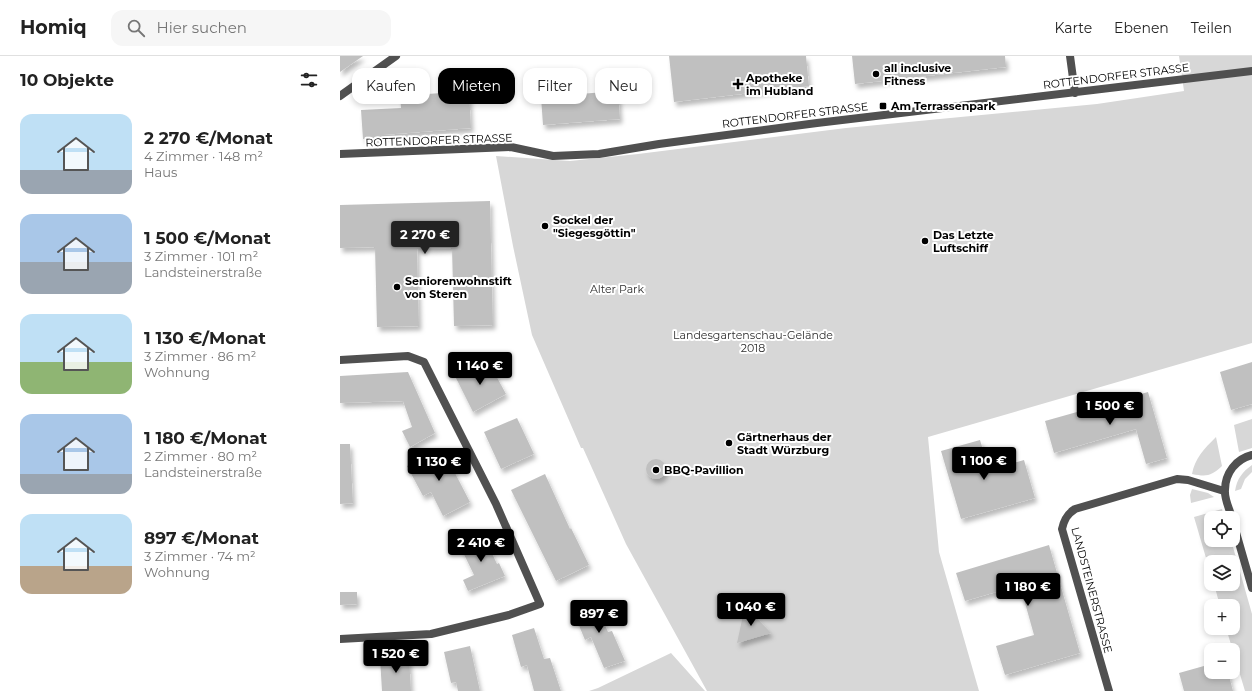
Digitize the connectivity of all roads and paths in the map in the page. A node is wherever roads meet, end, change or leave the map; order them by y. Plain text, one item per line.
1 (396, 56) edge
2 (1070, 56) edge
3 (1252, 71) edge
4 (1075, 93) junction
5 (340, 96) edge
6 (340, 148) edge
7 (350, 153) junction
8 (340, 154) edge
9 (340, 360) edge
10 (1252, 455) edge
11 (1224, 491) junction
12 (1230, 511) edge
13 (1240, 546) edge
14 (1252, 588) edge
15 (340, 639) edge
16 (1109, 691) edge

1 - 5 street
2 - 4 street
3 - 4 street, ROTTENDORFER STRASSE
4 - 7 street, ROTTENDORFER STRASSE
6 - 7 street
7 - 8 street, ROTTENDORFER STRASSE
9 - 15 street
10 - 11 street
11 - 12 street
11 - 16 street, LANDSTEINERSTRASSE
13 - 14 street

